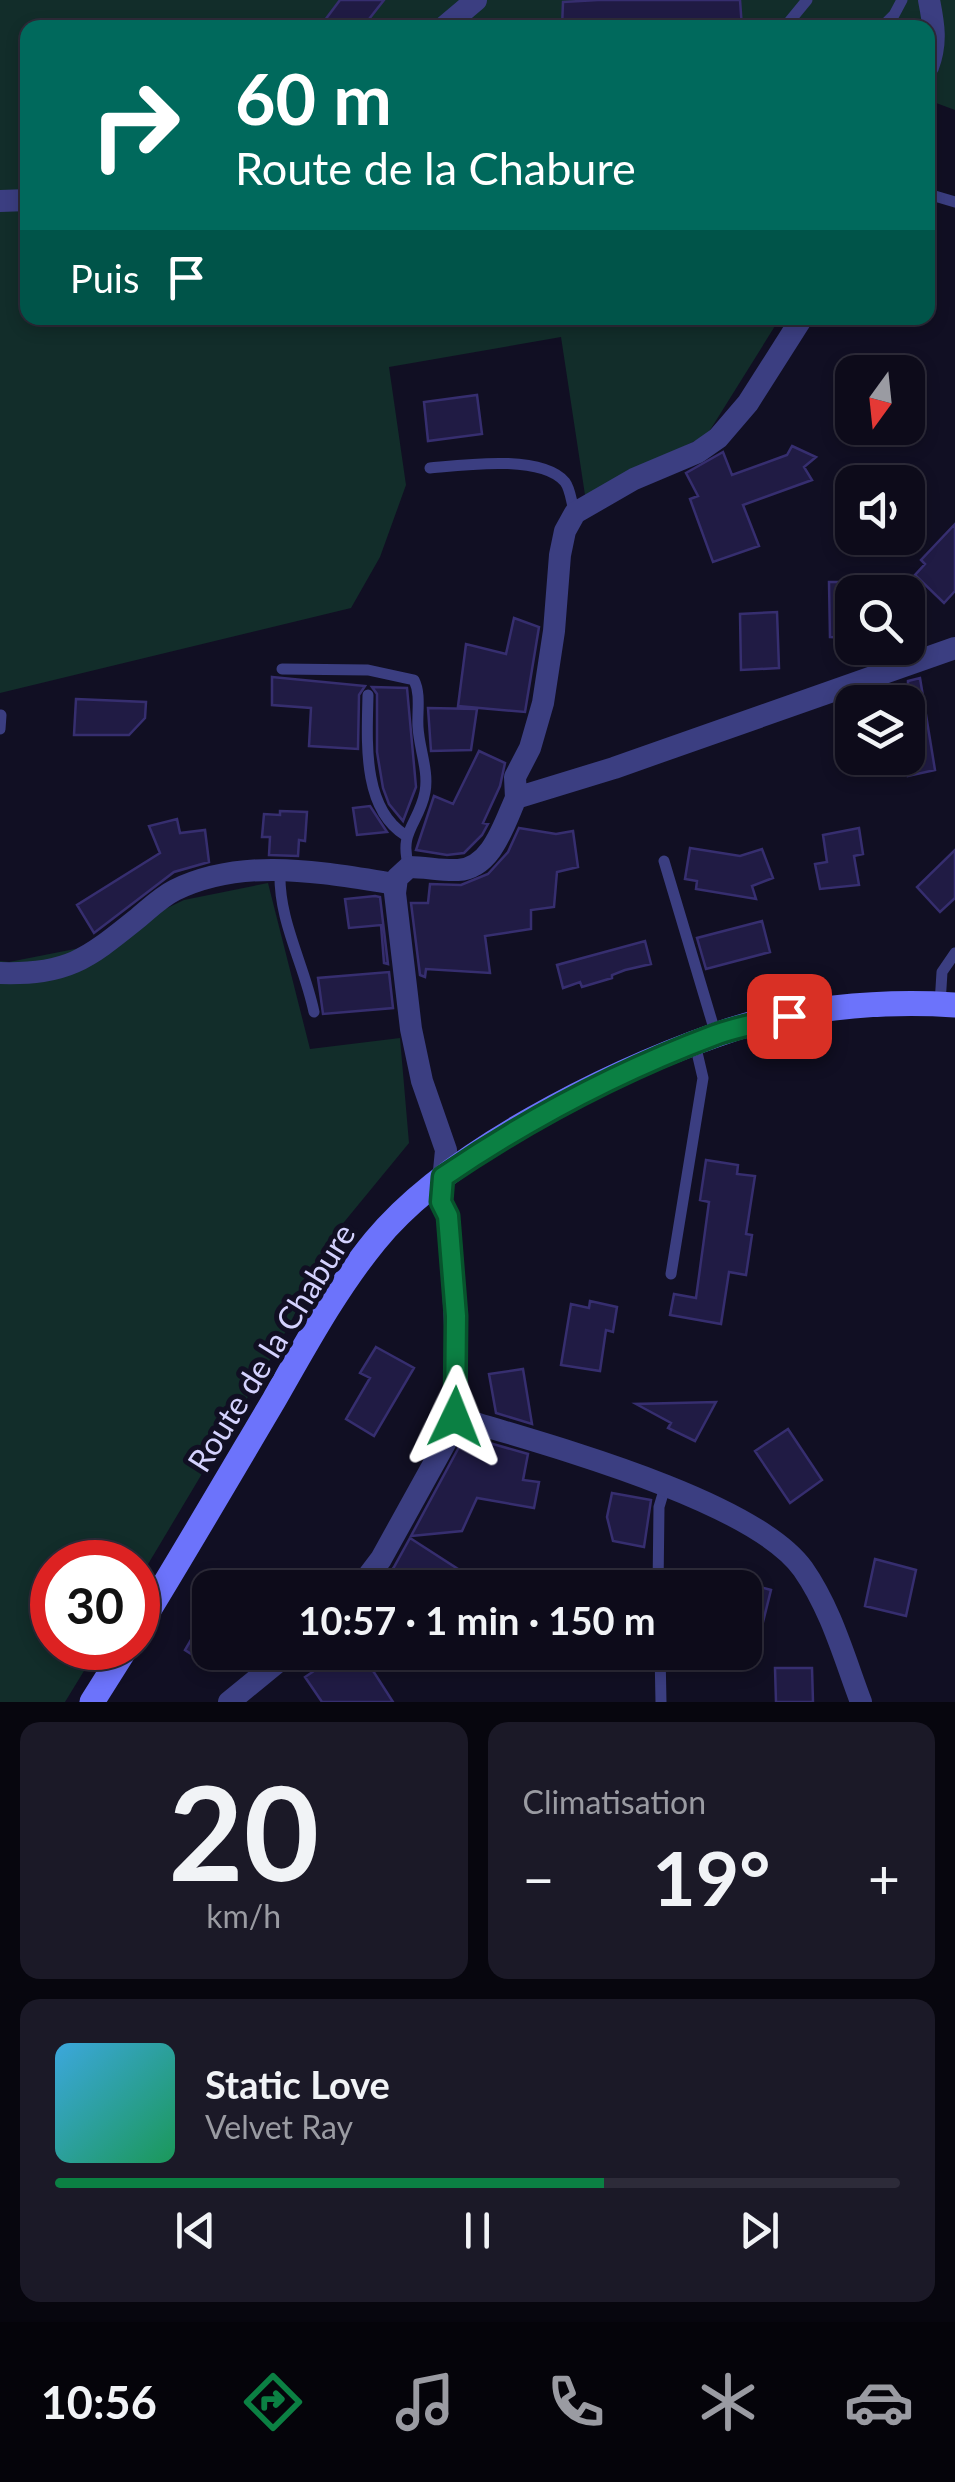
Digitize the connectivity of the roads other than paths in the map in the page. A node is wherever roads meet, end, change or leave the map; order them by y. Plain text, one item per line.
1 (476, 0) edge
2 (807, 0) edge
3 (452, 20) edge
4 (791, 20) edge
5 (798, 325) edge
6 (430, 468) dead end
7 (575, 513) junction
8 (955, 648) edge
9 (282, 669) dead end
10 (368, 695) dead end
11 (516, 798) junction
12 (406, 835) junction
13 (664, 861) dead end
14 (280, 870) junction
15 (402, 876) junction
16 (955, 953) edge
17 (0, 973) edge
18 (947, 1004) edge
19 (314, 1012) dead end
20 (706, 1040) junction
21 (443, 1177) junction
22 (671, 1274) dead end
23 (455, 1417) junction
24 (665, 1487) junction
25 (373, 1570) edge
26 (658, 1570) edge
27 (160, 1591) edge
28 (112, 1670) edge
29 (268, 1670) edge
30 (660, 1670) edge
31 (92, 1702) edge
32 (229, 1702) edge
33 (661, 1702) edge
34 (862, 1702) edge

1 - 3 street
2 - 4 lane
5 - 7 street
6 - 7 lane
7 - 11 street
8 - 11 street
9 - 12 lane
10 - 12 lane
11 - 15 street
12 - 15 lane
13 - 20 lane
14 - 15 street
14 - 17 street
14 - 19 lane
15 - 21 street
16 - 18 lane
18 - 20 main road, Route de la Chabure
20 - 21 main road, Route de la Chabure
20 - 22 lane
21 - 23 street
21 - 27 main road, Route de la Chabure
23 - 24 street
23 - 25 street
24 - 26 lane
24 - 34 street
28 - 31 main road
29 - 32 street
30 - 33 lane

